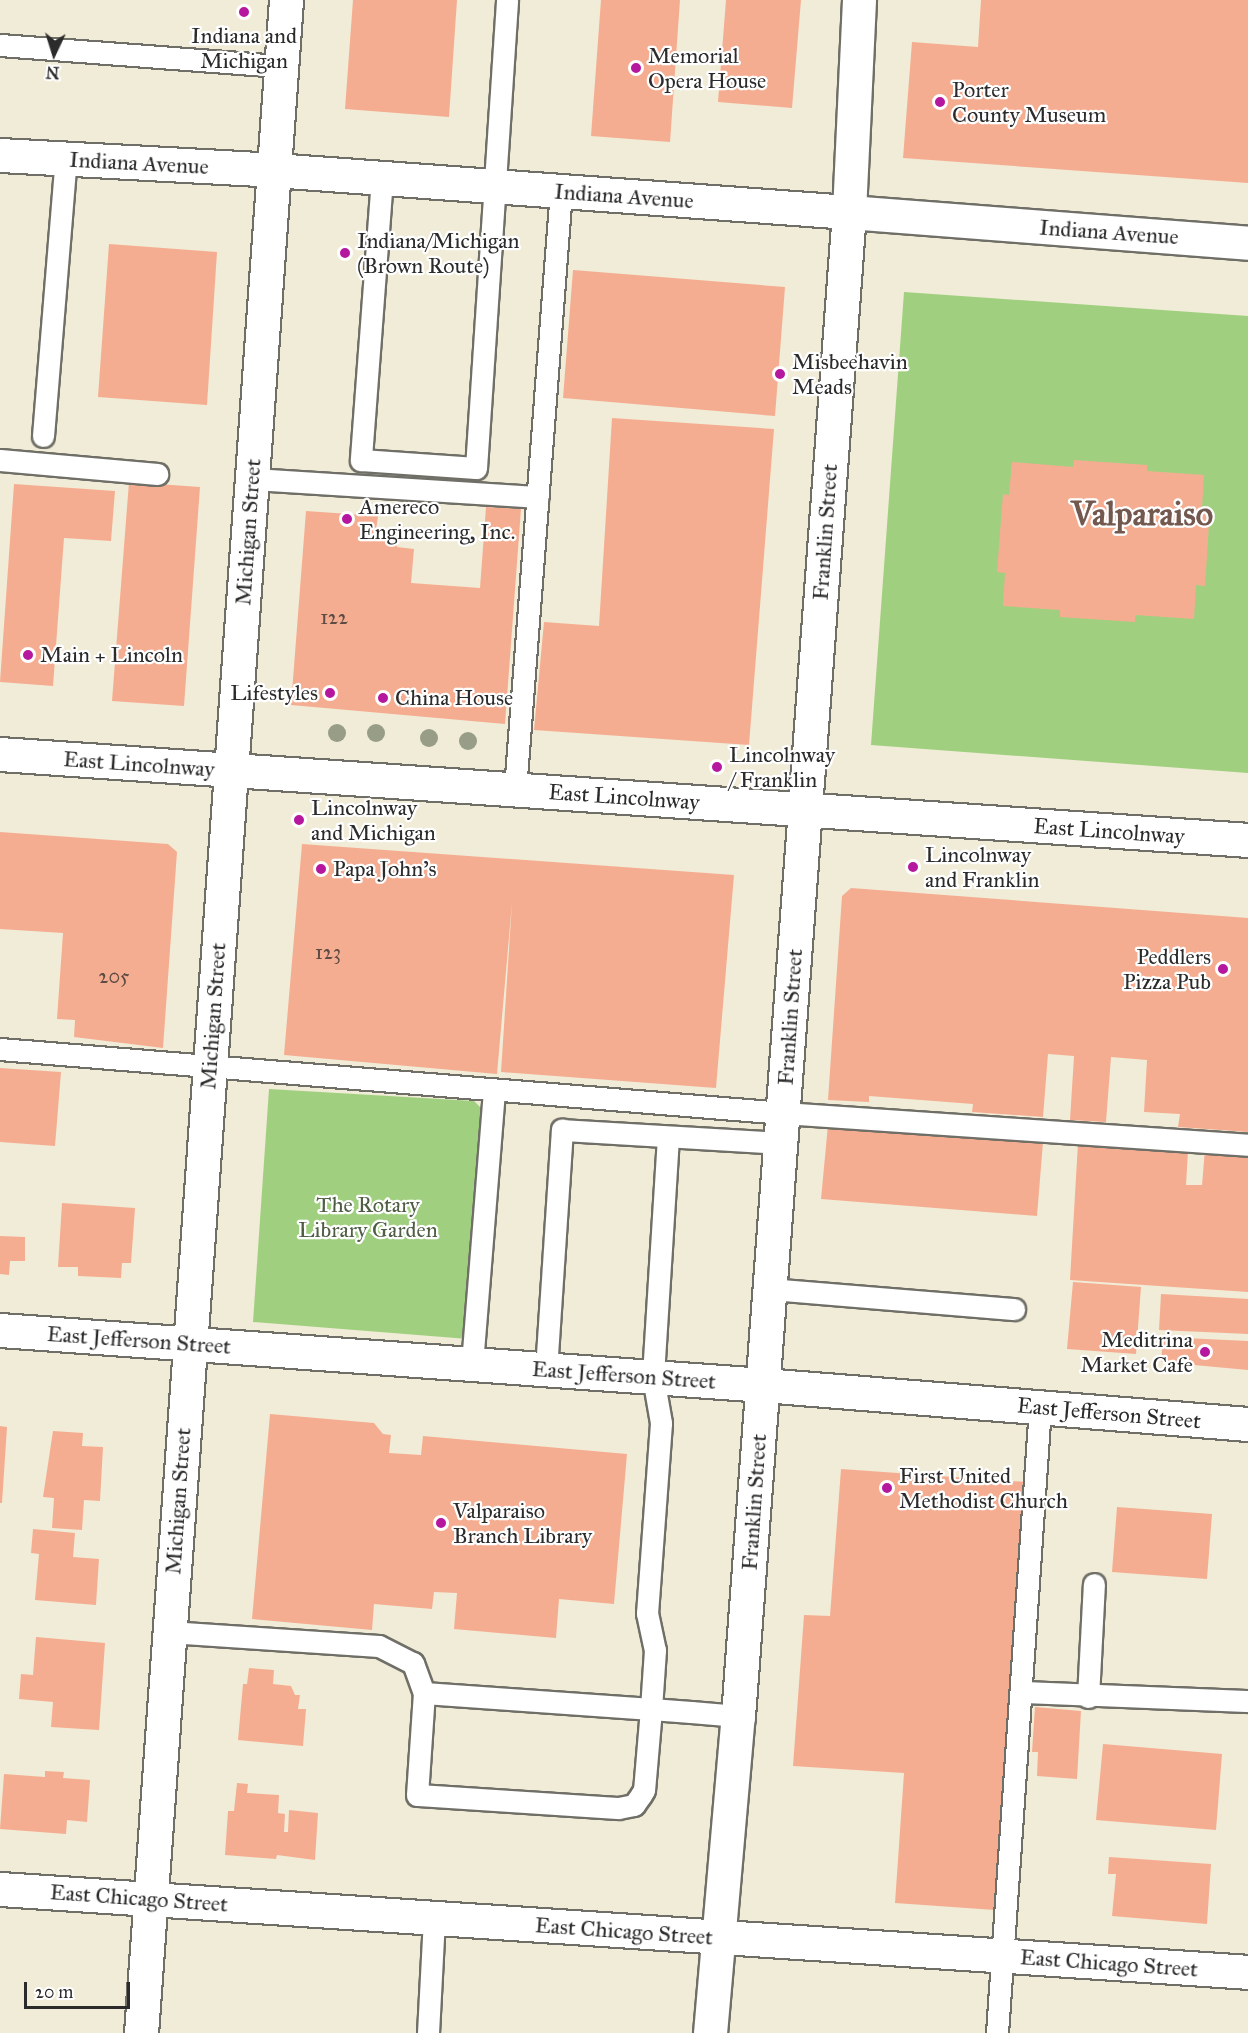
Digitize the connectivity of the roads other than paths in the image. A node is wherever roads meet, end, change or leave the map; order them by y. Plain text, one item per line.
1 (286, 0) edge
2 (507, 0) edge
3 (859, 0) edge
4 (0, 45) edge
5 (282, 66) junction
6 (0, 155) edge
7 (66, 159) junction
8 (274, 170) junction
9 (382, 178) junction
10 (497, 186) junction
11 (561, 191) junction
12 (849, 212) junction
13 (1248, 243) edge
14 (43, 436) dead end
15 (0, 460) edge
16 (157, 474) dead end
17 (252, 479) junction
18 (537, 497) junction
19 (0, 754) edge
20 (231, 770) junction
21 (515, 790) junction
22 (805, 810) junction
23 (1248, 840) edge
24 (0, 1049) edge
25 (210, 1063) junction
26 (494, 1090) junction
27 (782, 1128) junction
28 (668, 1137) junction
29 (1248, 1145) edge
30 (770, 1289) junction
31 (1014, 1309) dead end
32 (0, 1330) edge
33 (190, 1344) junction
34 (472, 1364) junction
35 (546, 1370) junction
36 (653, 1377) junction
37 (763, 1385) junction
38 (1040, 1407) junction
39 (1248, 1424) edge
40 (1094, 1584) dead end
41 (169, 1632) junction
42 (1022, 1692) junction
43 (424, 1693) junction
44 (1088, 1697) junction
45 (1248, 1701) edge
46 (651, 1709) junction
47 (738, 1716) junction
48 (0, 1889) edge
49 (150, 1899) junction
50 (435, 1918) junction
51 (717, 1937) junction
52 (1003, 1956) junction
53 (1248, 1972) edge
54 (141, 2033) edge
55 (428, 2033) edge
56 (710, 2033) edge
57 (997, 2033) edge

1 - 5 street, Michigan Street
2 - 10 lane
3 - 12 street, Franklin Street
4 - 5 lane
5 - 8 street, Michigan Street
6 - 7 street, Indiana Avenue
7 - 8 street, Indiana Avenue
7 - 14 lane
8 - 9 street, Indiana Avenue
8 - 17 street, Michigan Street
9 - 10 street, Indiana Avenue
9 - 10 lane
10 - 11 street, Indiana Avenue
11 - 12 street, Indiana Avenue
11 - 18 lane
12 - 13 street, Indiana Avenue
12 - 22 street, Franklin Street
15 - 16 lane
17 - 18 lane
17 - 20 street, Michigan Street
18 - 21 lane
19 - 20 street, East Lincolnway
20 - 21 street, East Lincolnway
20 - 25 street, Michigan Street
21 - 22 street, East Lincolnway
22 - 23 street, East Lincolnway
22 - 27 street, Franklin Street
24 - 25 lane
25 - 26 lane
25 - 33 street, Michigan Street
26 - 27 lane
26 - 34 lane
27 - 28 lane
27 - 29 lane
27 - 30 street, Franklin Street
28 - 35 lane
28 - 36 lane
30 - 31 lane
30 - 37 street, Franklin Street
32 - 33 street, East Jefferson Street
33 - 34 street, East Jefferson Street
33 - 41 street, Michigan Street
34 - 35 street, East Jefferson Street
35 - 36 street, East Jefferson Street
36 - 37 street, East Jefferson Street
36 - 46 lane
37 - 38 street, East Jefferson Street
37 - 47 street, Franklin Street
38 - 39 street, East Jefferson Street
38 - 42 lane
40 - 44 lane
41 - 43 lane
41 - 49 street, Michigan Street
42 - 44 lane
42 - 52 lane
43 - 46 lane
43 - 46 lane
44 - 45 lane
46 - 47 lane
47 - 51 street, Franklin Street
48 - 49 street, East Chicago Street
49 - 50 street, East Chicago Street
49 - 54 street, Michigan Street
50 - 51 street, East Chicago Street
50 - 55 lane
51 - 52 street, East Chicago Street
51 - 56 street, Franklin Street
52 - 53 street, East Chicago Street
52 - 57 lane

